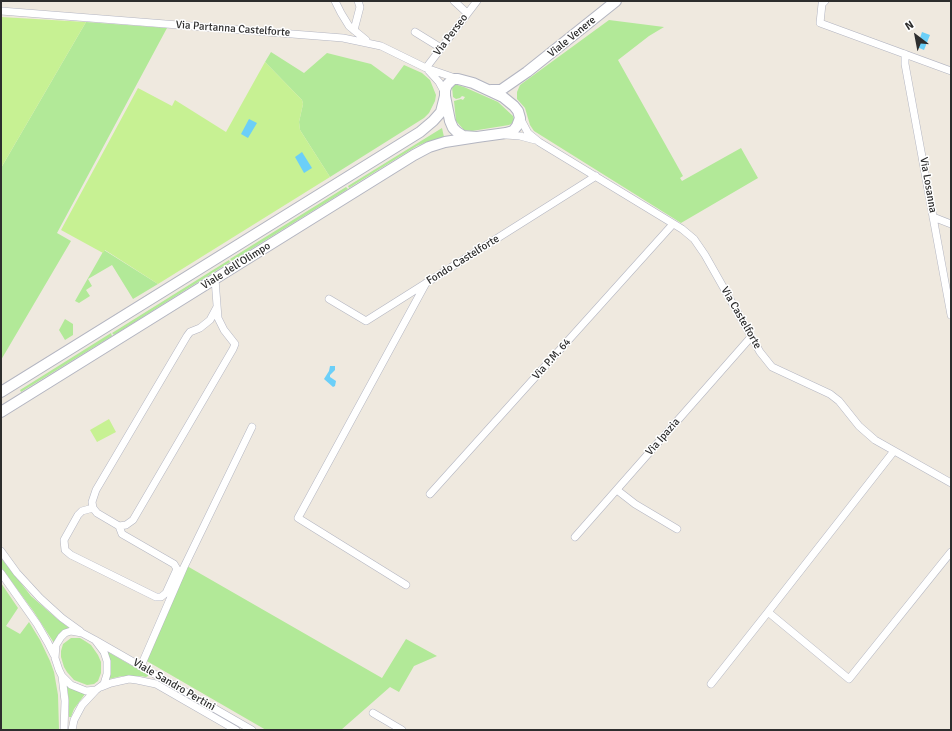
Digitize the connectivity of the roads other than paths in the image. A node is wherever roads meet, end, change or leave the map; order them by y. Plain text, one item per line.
1 (335, 1) edge
2 (358, 1) edge
3 (454, 1) edge
4 (477, 1) edge
5 (616, 1) edge
6 (824, 1) edge
7 (1, 11) edge
8 (468, 13) junction
9 (354, 30) junction
10 (415, 32) dead end
11 (373, 44) junction
12 (441, 48) junction
13 (905, 54) junction
14 (426, 68) junction
15 (951, 71) edge
16 (527, 72) junction
17 (458, 79) junction
18 (491, 90) junction
19 (445, 96) junction
20 (514, 106) junction
21 (520, 118) junction
22 (496, 135) junction
23 (476, 137) junction
24 (539, 142) junction
25 (596, 176) junction
26 (933, 217) junction
27 (673, 224) junction
28 (951, 224) edge
29 (215, 279) junction
30 (426, 283) junction
31 (329, 299) dead end
32 (217, 307) junction
33 (951, 315) edge
34 (751, 336) junction
35 (1, 392) edge
36 (1, 412) edge
37 (252, 427) dead end
38 (894, 451) junction
39 (951, 483) edge
40 (617, 490) junction
41 (430, 494) dead end
42 (92, 508) junction
43 (119, 526) junction
44 (677, 529) dead end
45 (575, 537) dead end
46 (1, 551) edge
47 (951, 552) edge
48 (1, 573) edge
49 (406, 585) dead end
50 (768, 612) junction
51 (82, 633) junction
52 (96, 640) junction
53 (55, 658) junction
54 (140, 666) junction
55 (62, 676) junction
56 (711, 684) dead end
57 (99, 689) junction
58 (373, 713) dead end
59 (64, 730) edge
60 (72, 730) edge
61 (236, 730) edge
62 (252, 730) edge
63 (402, 730) edge

1 - 9 street
2 - 9 street
3 - 8 street
4 - 8 street, Via Perseo
5 - 16 street, Viale Venere
6 - 13 street
7 - 11 street, Via Partanna Castelforte
8 - 12 street, Via Perseo
9 - 11 street
10 - 12 street
11 - 14 street, Via Partanna Castelforte
12 - 14 street, Via Perseo
13 - 15 street
13 - 26 street, Via Losanna
14 - 17 street, Via Partanna Castelforte
14 - 19 street
16 - 18 street, Viale Venere
16 - 20 street, Viale Venere
17 - 18 street
17 - 19 street
18 - 20 street
19 - 23 street
19 - 35 street, Viale dell'Olimpo
20 - 21 street
21 - 22 street
21 - 24 street, Via Castelforte
22 - 23 street
22 - 24 street, Via Castelforte
23 - 29 street, Viale dell'Olimpo
24 - 25 street, Via Castelforte
25 - 27 street, Via Castelforte
25 - 30 street, Fondo Castelforte
26 - 28 street
26 - 33 street, Via Losanna
27 - 34 street, Via Castelforte
27 - 41 street, Via P.M. 64
29 - 32 street
29 - 36 street, Viale dell'Olimpo
30 - 31 street, Fondo Castelforte
30 - 49 street
32 - 42 street
32 - 43 street
34 - 38 street, Via Castelforte
34 - 40 street, Via Ipazia
37 - 54 street
38 - 39 street, Via Castelforte
38 - 50 street
40 - 44 street
40 - 45 street, Via Ipazia
42 - 43 street
42 - 43 street
46 - 51 street
47 - 50 street
48 - 53 street
50 - 56 street
51 - 52 street
51 - 53 street
52 - 54 street, Viale Sandro Pertini
52 - 57 street
53 - 55 street
54 - 62 street, Viale Sandro Pertini
55 - 57 street
55 - 59 street
57 - 60 street
57 - 61 street, Viale Sandro Pertini
58 - 63 street

